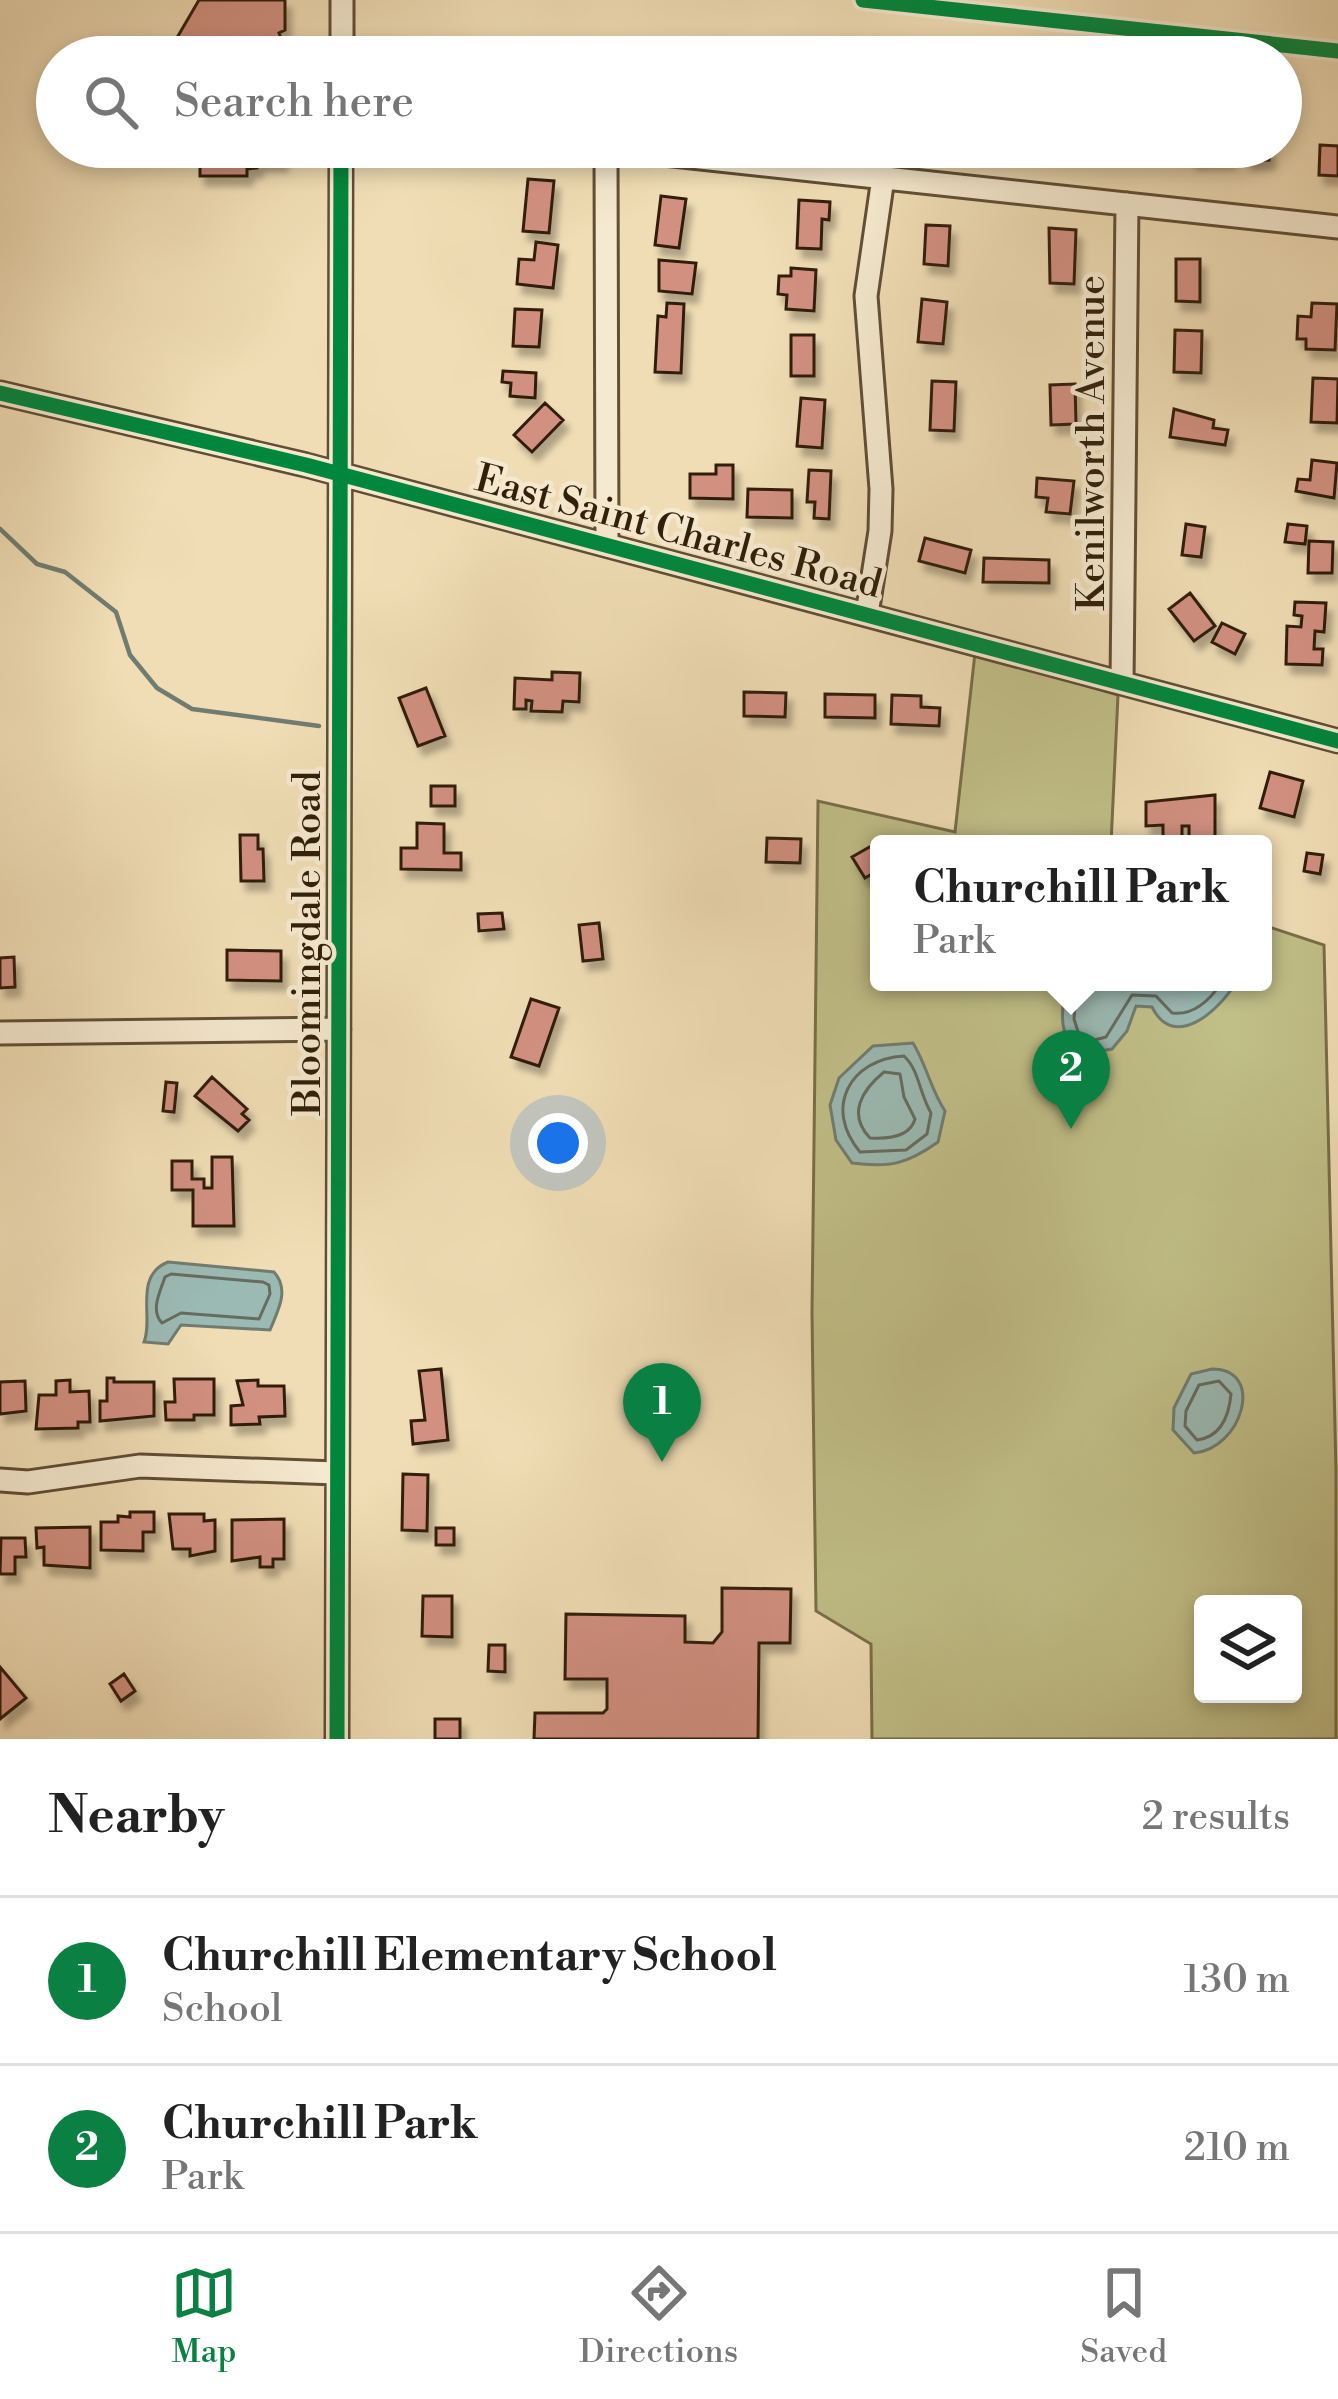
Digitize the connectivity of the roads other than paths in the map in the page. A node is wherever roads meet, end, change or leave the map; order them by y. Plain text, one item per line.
1 (342, 0) edge
2 (342, 36) edge
3 (341, 168) edge
4 (603, 168) edge
5 (793, 168) edge
6 (883, 178) junction
7 (1127, 204) junction
8 (1338, 227) edge
9 (0, 392) edge
10 (341, 475) junction
11 (608, 544) junction
12 (867, 614) junction
13 (1122, 683) junction
14 (1338, 741) edge
15 (339, 1029) junction
16 (0, 1033) edge
17 (336, 1473) junction
18 (0, 1480) edge
19 (337, 1739) edge

1 - 2 street
3 - 10 street, Bloomingdale Road
4 - 11 street
5 - 6 street
6 - 7 street
6 - 12 street
7 - 8 street
7 - 13 street, Kenilworth Avenue
9 - 10 street, East Saint Charles Road
10 - 11 street, East Saint Charles Road
10 - 15 street, Bloomingdale Road
11 - 12 street, East Saint Charles Road
12 - 13 street, East Saint Charles Road
13 - 14 street, East Saint Charles Road
15 - 16 street
15 - 17 street, Bloomingdale Road
17 - 18 street
17 - 19 street, Bloomingdale Road

